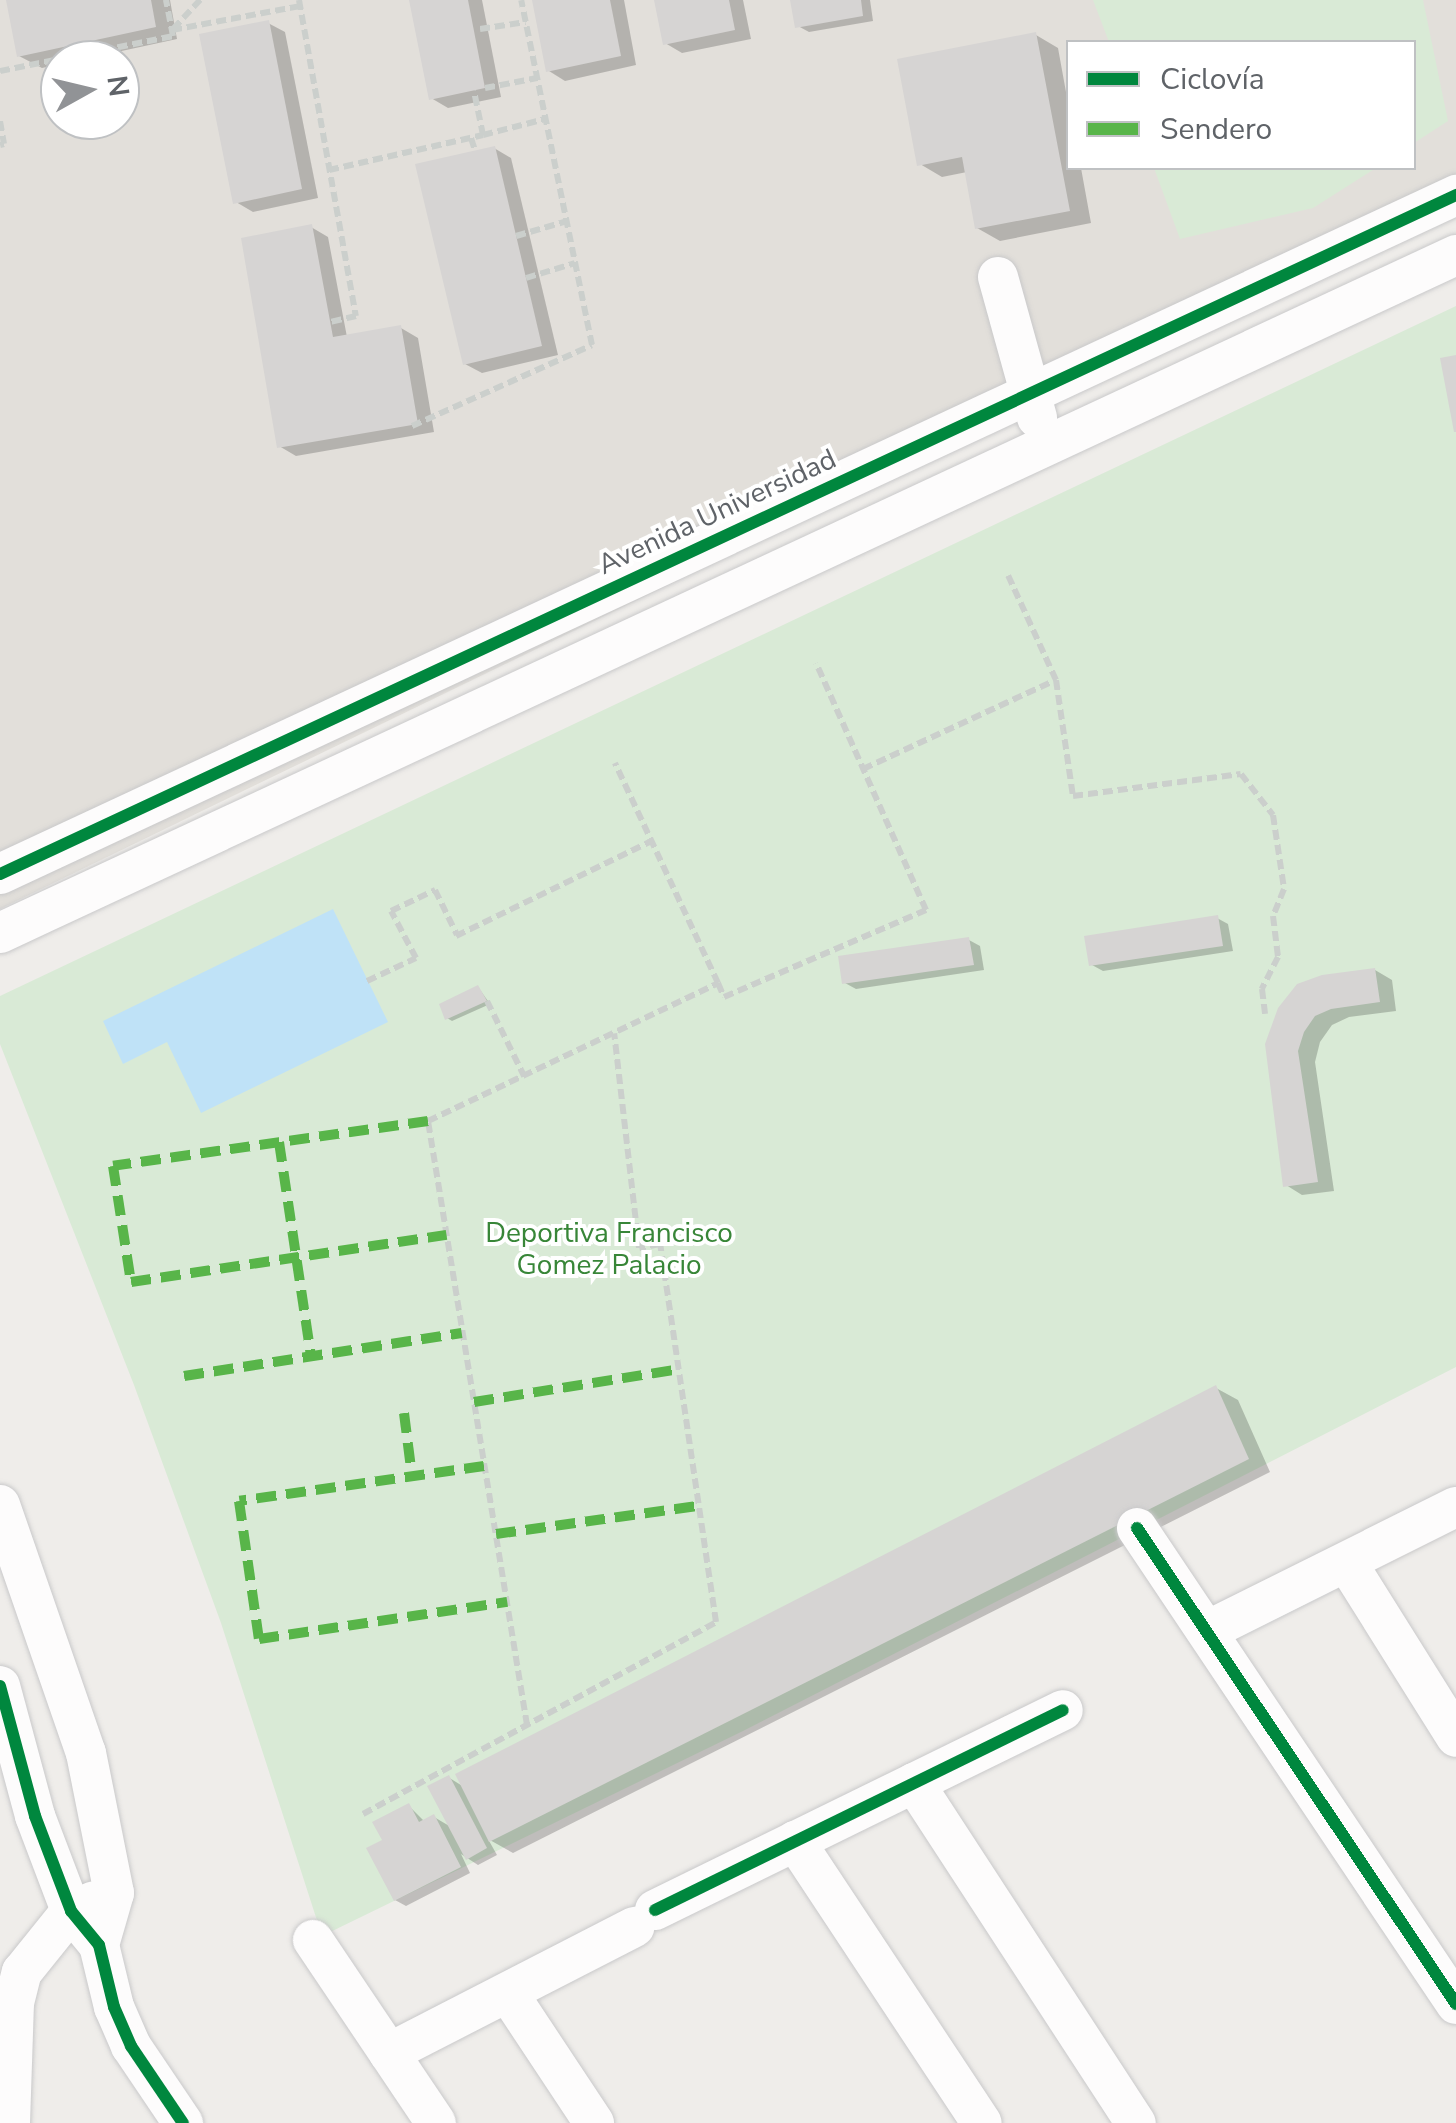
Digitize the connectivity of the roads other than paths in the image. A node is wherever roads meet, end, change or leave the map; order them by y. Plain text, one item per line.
1 (1456, 195) edge
2 (1456, 255) edge
3 (998, 277) dead end
4 (1028, 394) junction
5 (1046, 446) junction
6 (886, 462) junction
7 (910, 510) junction
8 (225, 766) junction
9 (252, 812) junction
10 (0, 874) edge
11 (0, 933) edge
12 (0, 1504) edge
13 (1456, 1507) edge
14 (1137, 1528) dead end
15 (1348, 1563) junction
16 (1207, 1631) junction
17 (0, 1686) edge
18 (1063, 1710) dead end
19 (1456, 1738) edge
20 (914, 1784) junction
21 (795, 1842) junction
22 (114, 1893) junction
23 (70, 1911) junction
24 (314, 1940) dead end
25 (100, 1945) junction
26 (508, 1993) junction
27 (1456, 2004) edge
28 (389, 2053) junction
29 (10, 2123) edge
30 (183, 2123) edge
31 (436, 2123) edge
32 (594, 2123) edge
33 (982, 2123) edge
34 (1136, 2123) edge

1 - 4 street, Avenida Universidad
2 - 5 street
3 - 4 street
4 - 5 street
4 - 6 street, Avenida Universidad
5 - 7 street
6 - 7 street
6 - 8 street, Avenida Universidad
7 - 9 street
8 - 9 street
8 - 10 street, Avenida Universidad
9 - 11 street
12 - 22 street
13 - 15 street
14 - 16 street
15 - 16 street
15 - 19 street
16 - 27 street
17 - 23 street
18 - 20 street
20 - 21 street
20 - 34 street
21 - 26 street
21 - 33 street
22 - 23 street
22 - 25 street
23 - 25 street
23 - 29 street
24 - 28 street
25 - 30 street
26 - 28 street
26 - 32 street
28 - 31 street

